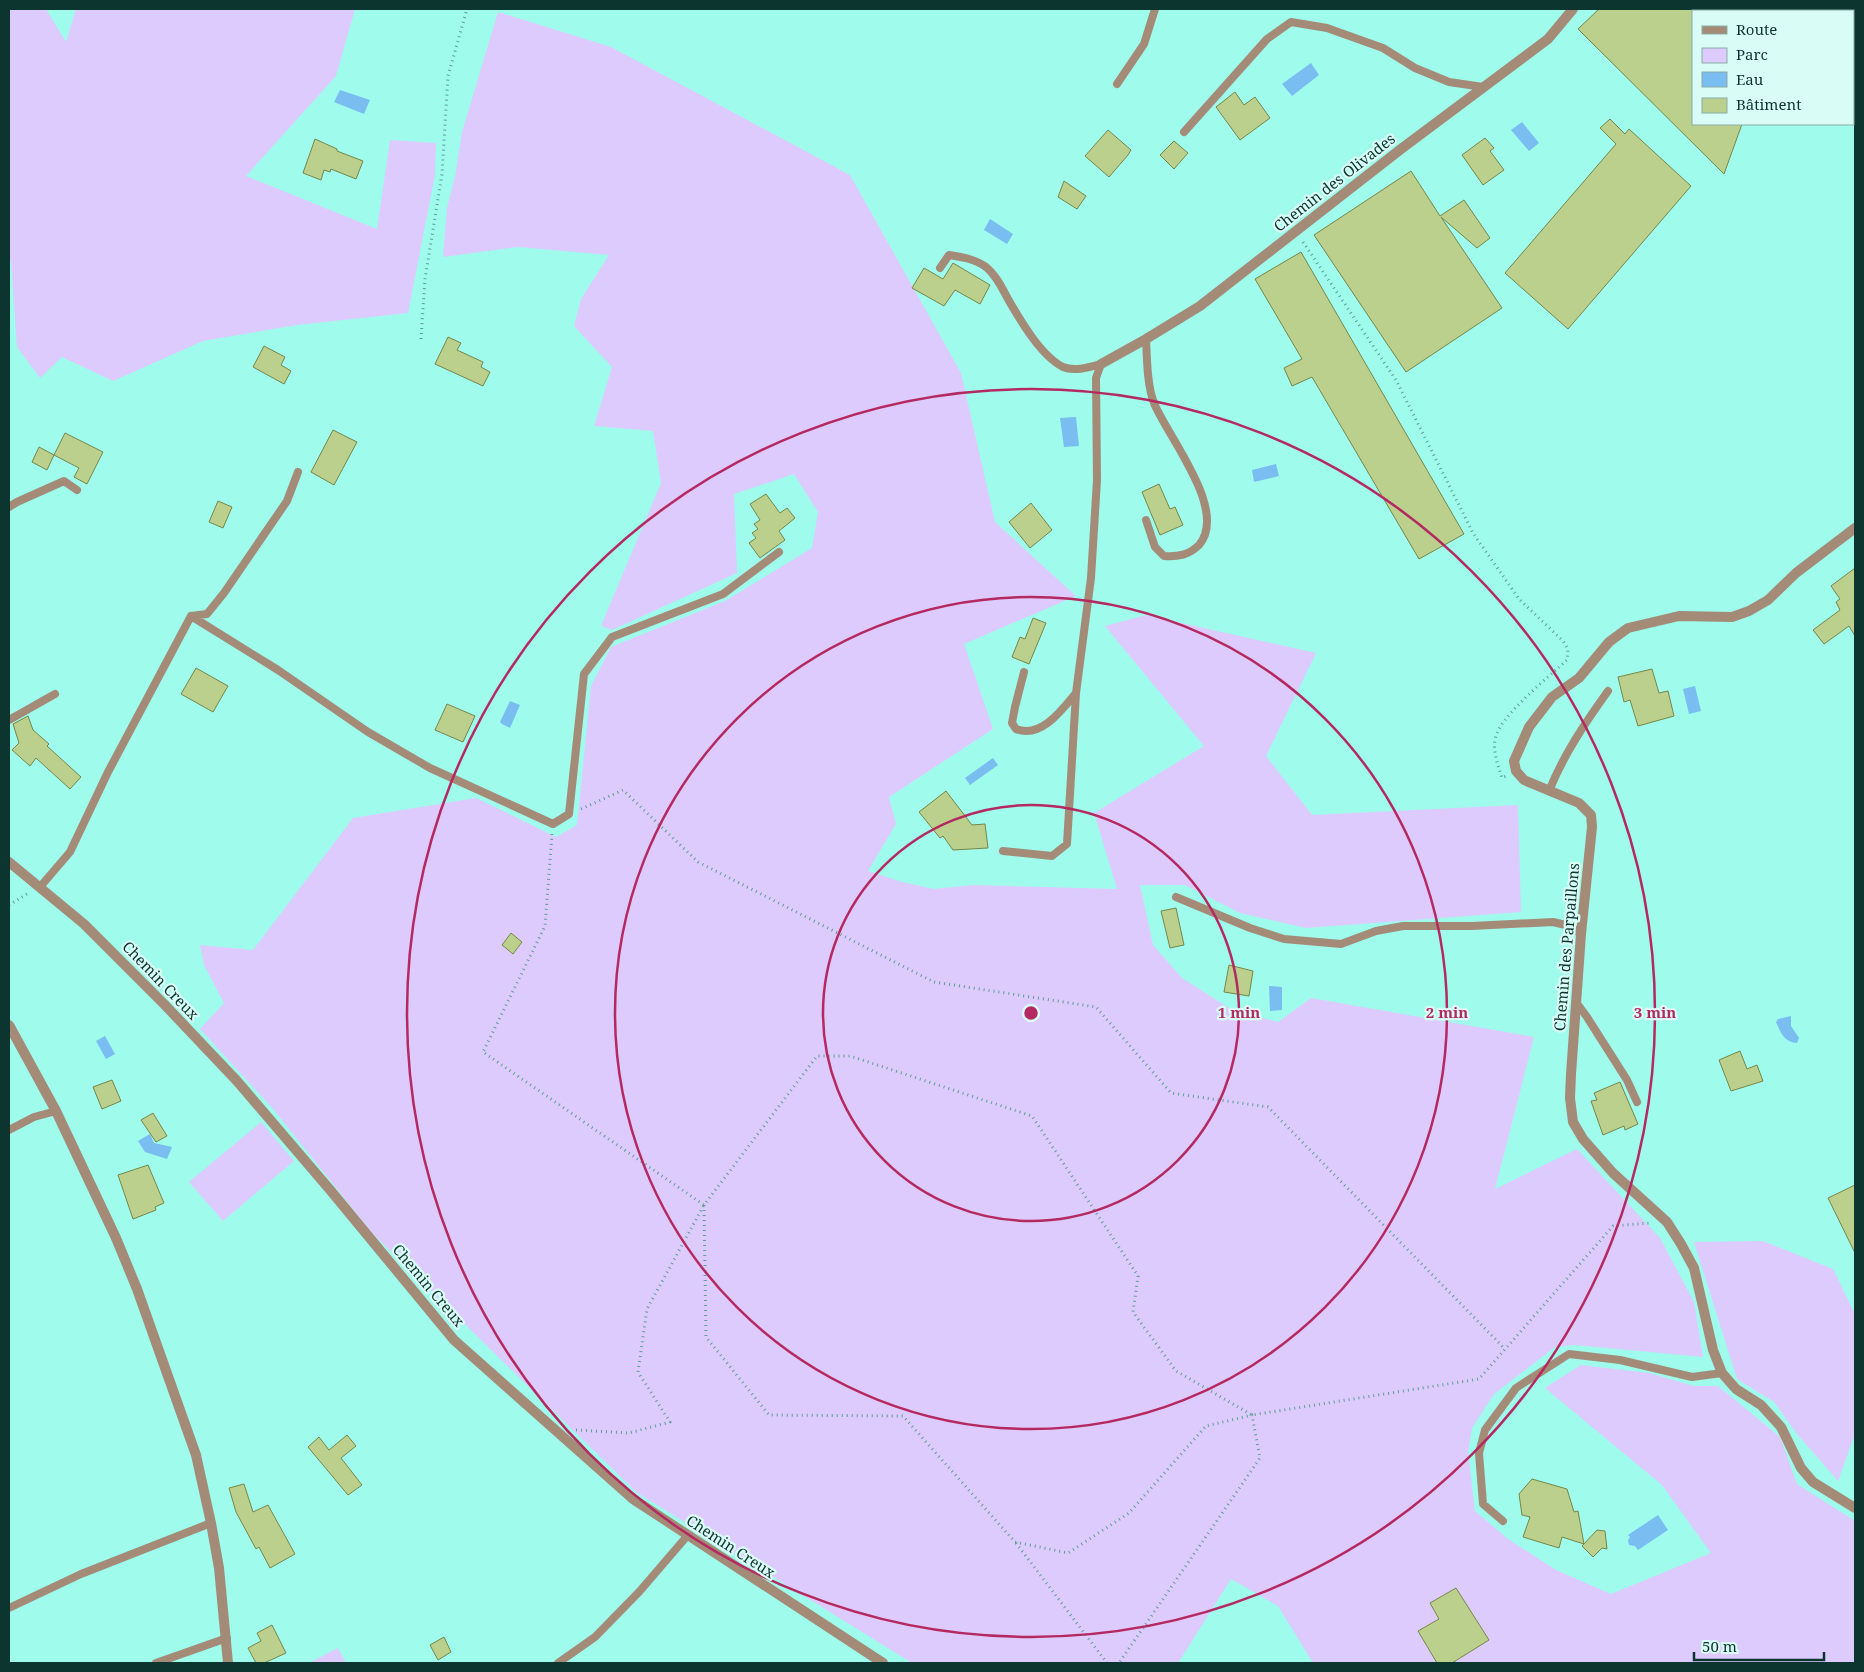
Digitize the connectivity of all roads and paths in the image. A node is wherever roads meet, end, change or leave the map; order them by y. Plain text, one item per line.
1 (467, 9) edge
2 (1155, 9) edge
3 (1573, 9) edge
4 (1118, 84) dead end
5 (1483, 87) junction
6 (1184, 132) dead end
7 (1295, 231) junction
8 (940, 268) dead end
9 (420, 339) dead end
10 (1146, 339) junction
11 (1101, 364) junction
12 (298, 472) dead end
13 (77, 490) dead end
14 (9, 507) edge
15 (1146, 520) dead end
16 (1855, 528) edge
17 (779, 552) dead end
18 (191, 616) junction
19 (1024, 672) dead end
20 (1608, 691) dead end
21 (1076, 693) junction
22 (55, 694) dead end
23 (9, 720) edge
24 (1516, 771) junction
25 (1549, 791) junction
26 (569, 814) junction
27 (553, 824) junction
28 (1003, 851) dead end
29 (9, 862) edge
30 (40, 887) junction
31 (1176, 897) dead end
32 (9, 905) edge
33 (1581, 934) junction
34 (1576, 1002) junction
35 (9, 1025) edge
36 (1637, 1102) dead end
37 (56, 1111) junction
38 (9, 1130) edge
39 (704, 1205) junction
40 (1667, 1222) junction
41 (1505, 1349) junction
42 (1722, 1373) junction
43 (1252, 1415) junction
44 (556, 1430) junction
45 (1855, 1508) edge
46 (1504, 1520) dead end
47 (211, 1523) junction
48 (688, 1535) junction
49 (1016, 1542) junction
50 (9, 1608) edge
51 (227, 1638) junction
52 (156, 1663) edge
53 (228, 1663) edge
54 (558, 1663) edge
55 (883, 1663) edge
56 (1107, 1663) edge
57 (1119, 1663) edge

1 - 9 path
2 - 4 lane
3 - 5 street, Chemin des Olivades
5 - 6 lane
5 - 7 street, Chemin des Olivades
7 - 10 street, Chemin des Olivades
7 - 24 path
8 - 11 lane
10 - 11 street, Chemin des Olivades
10 - 15 lane
11 - 21 lane
12 - 18 lane
13 - 14 lane
16 - 24 street
17 - 26 lane
18 - 27 lane
18 - 30 lane
19 - 21 lane
20 - 25 lane
21 - 28 lane
22 - 23 lane
24 - 25 street, Chemin des Parpaillons
25 - 33 street, Chemin des Parpaillons
26 - 27 lane
26 - 41 path
27 - 39 path
29 - 30 street, Chemin Creux
30 - 32 path
30 - 44 street, Chemin Creux
31 - 33 lane
33 - 34 street, Chemin des Parpaillons
34 - 36 lane
34 - 40 street, Chemin des Parpaillons
35 - 37 street
37 - 38 lane
37 - 47 street
39 - 43 path
39 - 44 path
39 - 49 path
40 - 41 path
40 - 42 street, Chemin des Parpaillons
41 - 43 path
42 - 45 street, Chemin des Parpaillons
42 - 46 lane
43 - 49 path
43 - 57 path
44 - 48 street, Chemin Creux
47 - 50 lane
47 - 51 street
48 - 54 lane
48 - 55 street, Chemin Creux
49 - 56 path
51 - 52 lane
51 - 53 street

